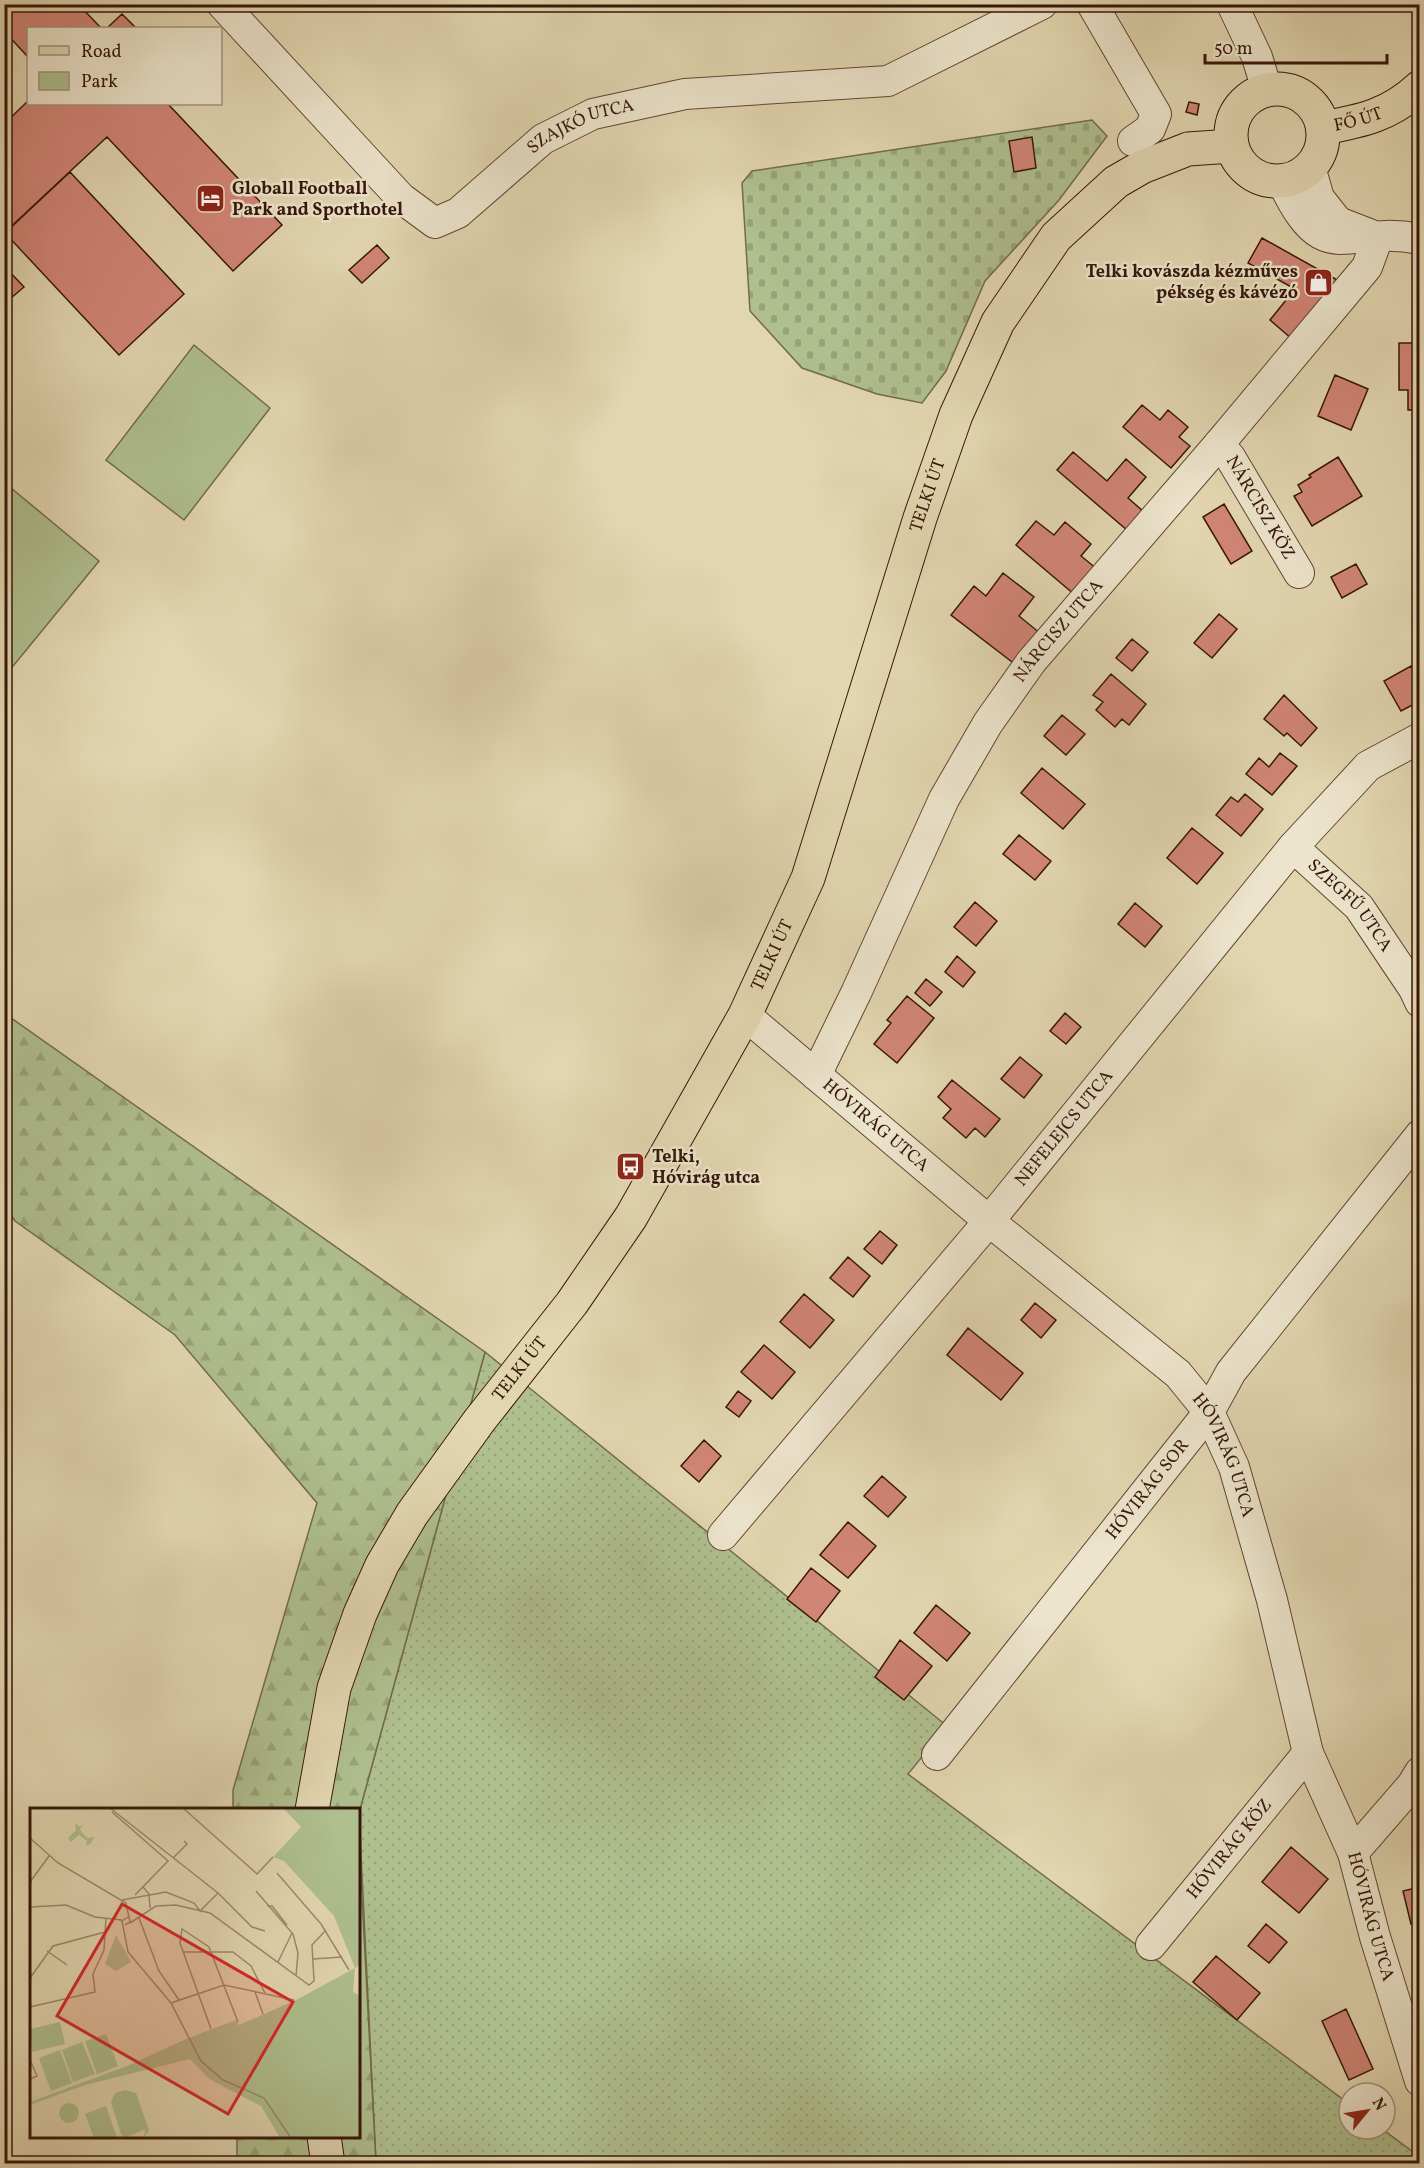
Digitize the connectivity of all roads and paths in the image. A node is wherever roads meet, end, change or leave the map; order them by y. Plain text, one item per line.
1 (222, 4) edge
2 (1042, 4) edge
3 (1092, 4) edge
4 (1232, 4) edge
5 (1419, 87) edge
6 (1267, 90) junction
7 (1323, 128) junction
8 (1133, 141) dead end
9 (1232, 146) junction
10 (1296, 174) junction
11 (1378, 237) junction
12 (1419, 239) edge
13 (1219, 444) junction
14 (1299, 573) dead end
15 (1419, 738) edge
16 (1293, 848) junction
17 (1419, 1002) edge
18 (745, 1015) junction
19 (816, 1075) junction
20 (1419, 1135) edge
21 (989, 1221) junction
22 (1209, 1412) junction
23 (723, 1535) dead end
24 (1308, 1753) junction
25 (937, 1755) dead end
26 (1419, 1772) edge
27 (312, 1808) edge
28 (1353, 1853) junction
29 (1151, 1945) dead end
30 (1419, 2081) edge
31 (324, 2138) edge
32 (328, 2163) edge

1 - 2 street, SZAJKÓ UTCA
3 - 8 street
4 - 6 street
5 - 7 main road, FŐ ÚT
6 - 7 main road
6 - 9 main road
7 - 10 main road
9 - 10 main road
9 - 18 main road, TELKI ÚT
10 - 11 street
11 - 12 street
11 - 13 street, NÁRCISZ UTCA
13 - 14 street, NÁRCISZ KÖZ
13 - 19 street, NÁRCISZ UTCA
15 - 16 street, NEFELEJCS UTCA
16 - 17 street, SZEGFŰ UTCA
16 - 21 street, NEFELEJCS UTCA
18 - 19 street, HÓVIRÁG UTCA
18 - 27 main road, TELKI ÚT
19 - 21 street, HÓVIRÁG UTCA
20 - 22 street, HÓVIRÁG SOR
21 - 22 street, HÓVIRÁG UTCA
21 - 23 street, NEFELEJCS UTCA
22 - 24 street, HÓVIRÁG UTCA
22 - 25 street, HÓVIRÁG SOR
24 - 28 street, HÓVIRÁG UTCA
24 - 29 street, HÓVIRÁG KÖZ
26 - 28 street
28 - 30 street, HÓVIRÁG UTCA
31 - 32 main road

